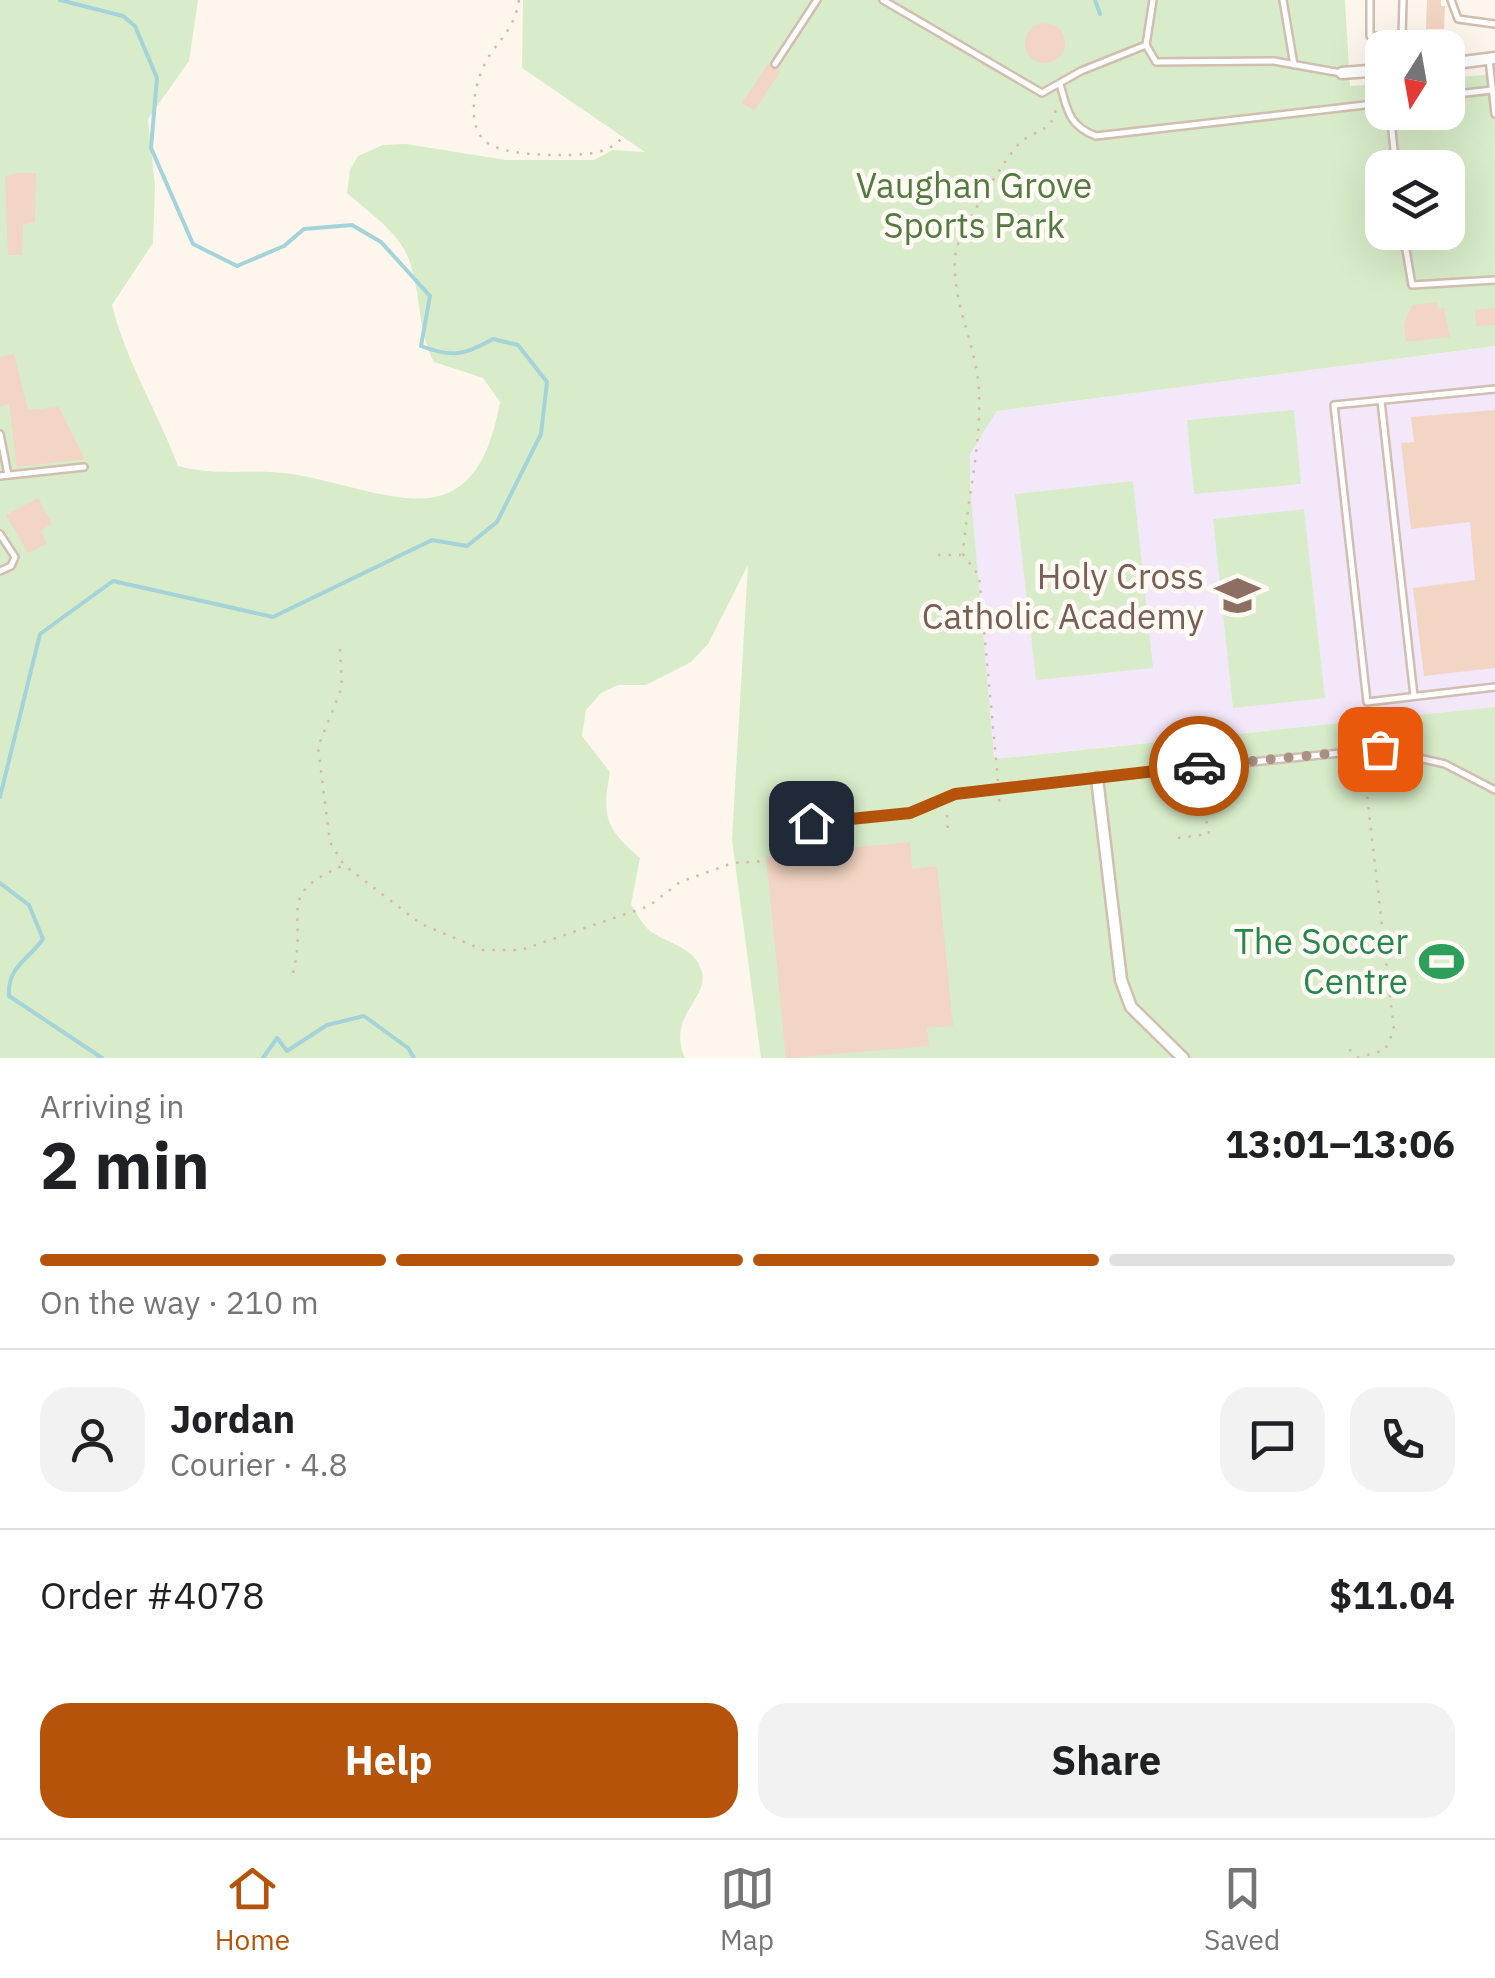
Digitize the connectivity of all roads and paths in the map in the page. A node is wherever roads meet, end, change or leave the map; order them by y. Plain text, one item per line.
1 (519, 0) edge
2 (817, 0) edge
3 (883, 0) edge
4 (1154, 0) edge
5 (1283, 0) edge
6 (1370, 0) edge
7 (1403, 0) edge
8 (1451, 0) edge
9 (1495, 24) edge
10 (1370, 30) edge
11 (1402, 30) edge
12 (1146, 45) junction
13 (1492, 58) edge
14 (1465, 62) edge
15 (775, 64) dead end
16 (1294, 64) junction
17 (1365, 72) edge
18 (1342, 74) joint
19 (1059, 84) junction
20 (1492, 90) junction
21 (1465, 93) edge
22 (1365, 105) edge
23 (1495, 114) edge
24 (622, 136) dead end
25 (1406, 250) edge
26 (1495, 280) edge
27 (1495, 389) edge
28 (1381, 400) junction
29 (0, 434) edge
30 (2, 449) edge
31 (84, 467) dead end
32 (4, 475) edge
33 (0, 534) edge
34 (964, 554) junction
35 (938, 556) dead end
36 (0, 571) edge
37 (340, 649) dead end
38 (1495, 687) edge
39 (1414, 696) junction
40 (1364, 770) dead end
41 (1097, 778) junction
42 (1200, 787) dead end
43 (998, 788) junction
44 (1495, 790) edge
45 (1000, 809) dead end
46 (946, 814) dead end
47 (811, 823) dead end
48 (948, 830) dead end
49 (1178, 838) dead end
50 (766, 861) dead end
51 (344, 865) junction
52 (293, 973) dead end
53 (1350, 1049) dead end
54 (1182, 1058) edge
55 (1351, 1058) edge
56 (1357, 1058) edge

1 - 24 path
2 - 15 lane
3 - 19 lane
4 - 12 lane
5 - 16 lane
6 - 10 lane
7 - 11 lane
8 - 9 lane
12 - 16 lane
12 - 19 lane
13 - 14 street
13 - 20 lane
16 - 18 lane
17 - 18 street
19 - 22 lane
19 - 34 path
20 - 21 lane
20 - 23 lane
25 - 26 lane
27 - 28 lane
28 - 39 lane
28 - 39 lane
29 - 30 lane
30 - 32 lane
31 - 32 lane
33 - 36 lane
34 - 35 path
34 - 43 path
37 - 51 path
38 - 39 lane
40 - 56 path
41 - 43 lane
41 - 44 lane
41 - 54 street
42 - 49 path
43 - 45 path
43 - 47 lane
46 - 48 path
50 - 51 path
51 - 52 path
53 - 55 path

